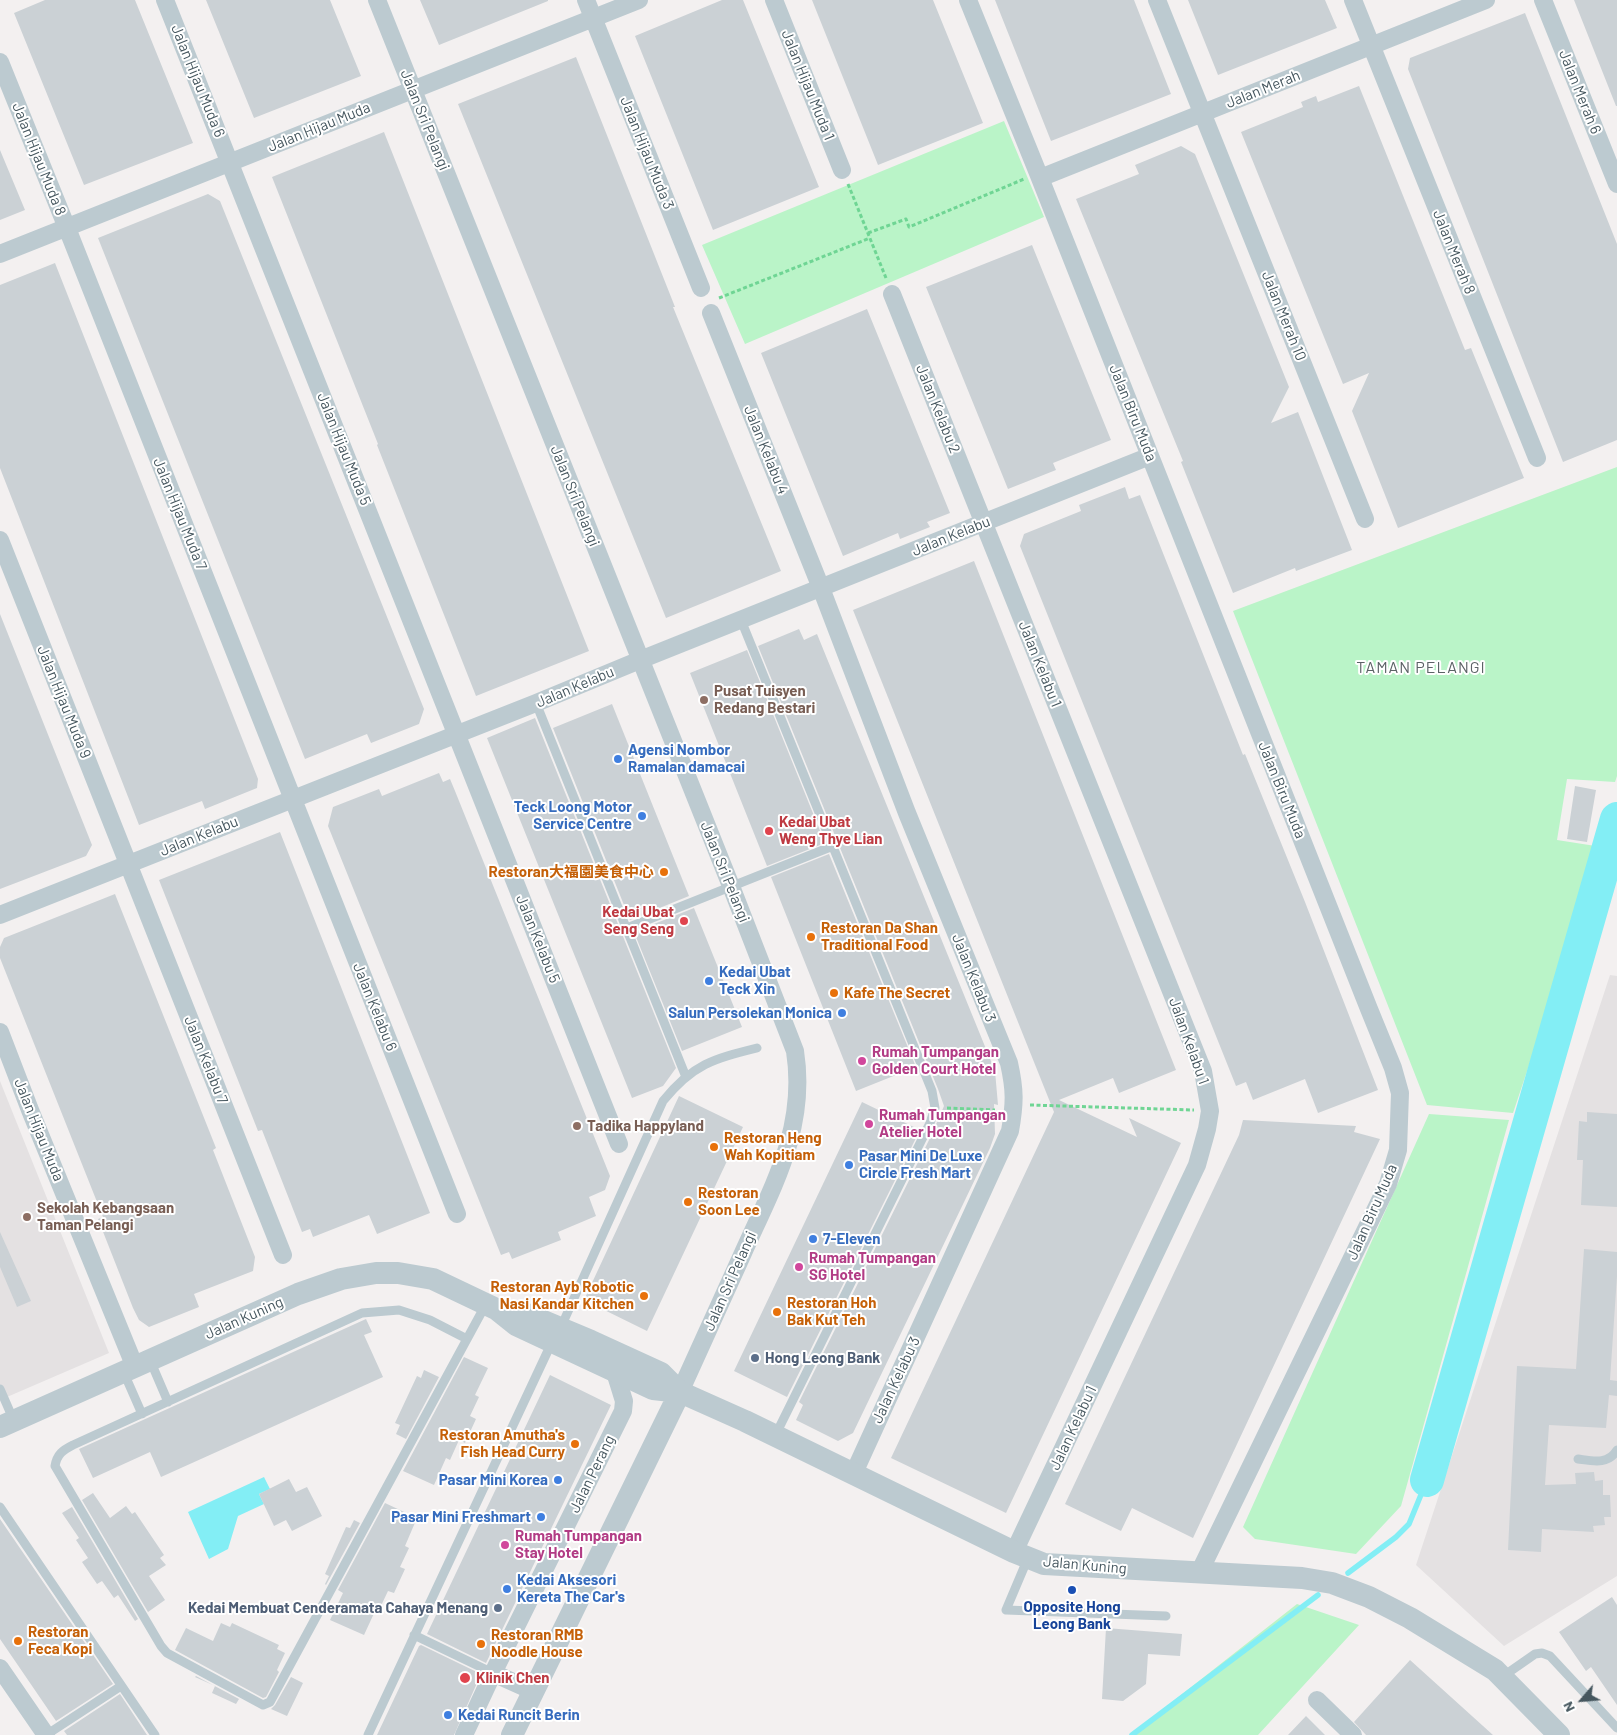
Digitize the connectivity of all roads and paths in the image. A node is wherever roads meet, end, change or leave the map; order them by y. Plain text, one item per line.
1 (165, 0) edge
2 (377, 0) edge
3 (586, 0) edge
4 (639, 0) edge
5 (774, 0) edge
6 (968, 0) edge
7 (1157, 0) edge
8 (1353, 0) edge
9 (1486, 0) edge
10 (1543, 0) edge
11 (593, 18) junction
12 (1371, 46) junction
13 (0, 62) edge
14 (413, 90) junction
15 (1202, 113) junction
16 (230, 162) junction
17 (842, 170) joint
18 (1039, 175) junction
19 (1617, 184) edge
20 (67, 228) junction
21 (868, 233) junction
22 (870, 238) junction
23 (0, 254) edge
24 (701, 288) dead end
25 (892, 294) joint
26 (714, 306) joint
27 (1150, 456) junction
28 (1537, 458) dead end
29 (1365, 519) dead end
30 (984, 522) junction
31 (0, 540) edge
32 (821, 588) junction
33 (741, 620) junction
34 (640, 660) junction
35 (536, 703) junction
36 (457, 735) junction
37 (293, 799) junction
38 (833, 846) junction
39 (128, 864) junction
40 (731, 886) junction
41 (0, 915) edge
42 (627, 928) junction
43 (0, 1032) edge
44 (757, 1048) dead end
45 (686, 1077) junction
46 (1014, 1107) junction
47 (935, 1108) junction
48 (1210, 1111) junction
49 (619, 1144) dead end
50 (457, 1214) dead end
51 (283, 1255) dead end
52 (491, 1306) junction
53 (556, 1335) junction
54 (466, 1339) junction
55 (136, 1366) junction
56 (615, 1372) junction
57 (0, 1389) edge
58 (680, 1392) junction
59 (168, 1402) junction
60 (142, 1414) junction
61 (7, 1424) edge
62 (775, 1436) junction
63 (1617, 1450) edge
64 (1578, 1459) dead end
65 (853, 1475) junction
66 (0, 1506) edge
67 (1021, 1555) junction
68 (1199, 1573) junction
69 (1166, 1616) dead end
70 (414, 1635) junction
71 (0, 1668) edge
72 (493, 1673) junction
73 (1502, 1677) junction
74 (121, 1686) junction
75 (533, 1691) junction
76 (1317, 1700) dead end
77 (1617, 1728) edge
78 (46, 1735) edge
79 (155, 1735) edge
80 (368, 1735) edge
81 (464, 1735) edge
82 (512, 1735) edge
83 (1353, 1735) edge
84 (1559, 1735) edge

1 - 16 street, Jalan Hijau Muda 6
2 - 14 street, Jalan Sri Pelangi
3 - 11 street, Jalan Hijau Muda 3
4 - 11 street, Jalan Hijau Muda
5 - 17 street, Jalan Hijau Muda 1
6 - 18 street, Jalan Biru Muda
7 - 15 street, Jalan Merah 10
8 - 12 street, Jalan Merah 8
9 - 12 street, Jalan Merah
10 - 19 street, Jalan Merah 6
11 - 14 street, Jalan Hijau Muda
11 - 24 street, Jalan Hijau Muda 3
12 - 15 street, Jalan Merah
12 - 28 street, Jalan Merah 8
13 - 20 street, Jalan Hijau Muda 8
14 - 16 street, Jalan Hijau Muda
14 - 34 street, Jalan Sri Pelangi
15 - 18 street, Jalan Merah
15 - 29 street, Jalan Merah 10
16 - 20 street, Jalan Hijau Muda
16 - 36 street, Jalan Hijau Muda 5
17 - 21 path
18 - 21 path
18 - 27 street, Jalan Biru Muda
20 - 23 street, Jalan Hijau Muda
20 - 37 street, Jalan Hijau Muda 7
21 - 22 path
22 - 25 path
22 - 26 path
25 - 30 street, Jalan Kelabu 2
26 - 32 street, Jalan Kelabu 4
27 - 30 street, Jalan Kelabu
27 - 68 street, Jalan Biru Muda
30 - 32 street, Jalan Kelabu
30 - 48 street, Jalan Kelabu 1
31 - 39 street, Jalan Hijau Muda 9
32 - 33 street, Jalan Kelabu
32 - 46 street, Jalan Kelabu 3
33 - 34 street, Jalan Kelabu
33 - 38 lane
34 - 35 street, Jalan Kelabu
34 - 40 street, Jalan Sri Pelangi
35 - 36 street, Jalan Kelabu
35 - 42 lane
36 - 37 street, Jalan Kelabu
36 - 49 street, Jalan Kelabu 5
37 - 39 street, Jalan Kelabu
37 - 50 street, Jalan Kelabu 6
38 - 40 lane
38 - 47 lane
39 - 41 street, Jalan Kelabu
39 - 51 street, Jalan Kelabu 7
40 - 42 lane
40 - 58 street, Jalan Sri Pelangi
42 - 45 lane
43 - 55 street, Jalan Hijau Muda
44 - 45 lane
45 - 53 lane
46 - 47 path
46 - 48 path
46 - 65 street, Jalan Kelabu 3
47 - 62 lane
48 - 67 street, Jalan Kelabu 1
52 - 53 street, Jalan Kuning
52 - 54 lane
52 - 55 street, Jalan Kuning
53 - 56 street, Jalan Kuning
53 - 58 street, Jalan Kuning
53 - 70 lane
54 - 59 lane
54 - 60 lane
55 - 59 lane
55 - 60 lane
55 - 61 street, Jalan Kuning
56 - 58 street, Jalan Kuning
56 - 72 street, Jalan Perang
57 - 61 lane
58 - 62 street, Jalan Kuning
58 - 75 street, Jalan Sri Pelangi
59 - 60 lane
62 - 65 street, Jalan Kuning
63 - 64 lane
65 - 67 street, Jalan Kuning
66 - 74 lane
67 - 68 street, Jalan Kuning
67 - 69 lane
68 - 73 street, Jalan Kuning
70 - 72 lane
70 - 80 lane
71 - 78 street
72 - 75 street
72 - 81 street, Jalan Perang
73 - 77 lane
73 - 84 street, Jalan Kuning
74 - 78 lane
74 - 79 lane
75 - 82 street, Jalan Sri Pelangi
76 - 83 street

